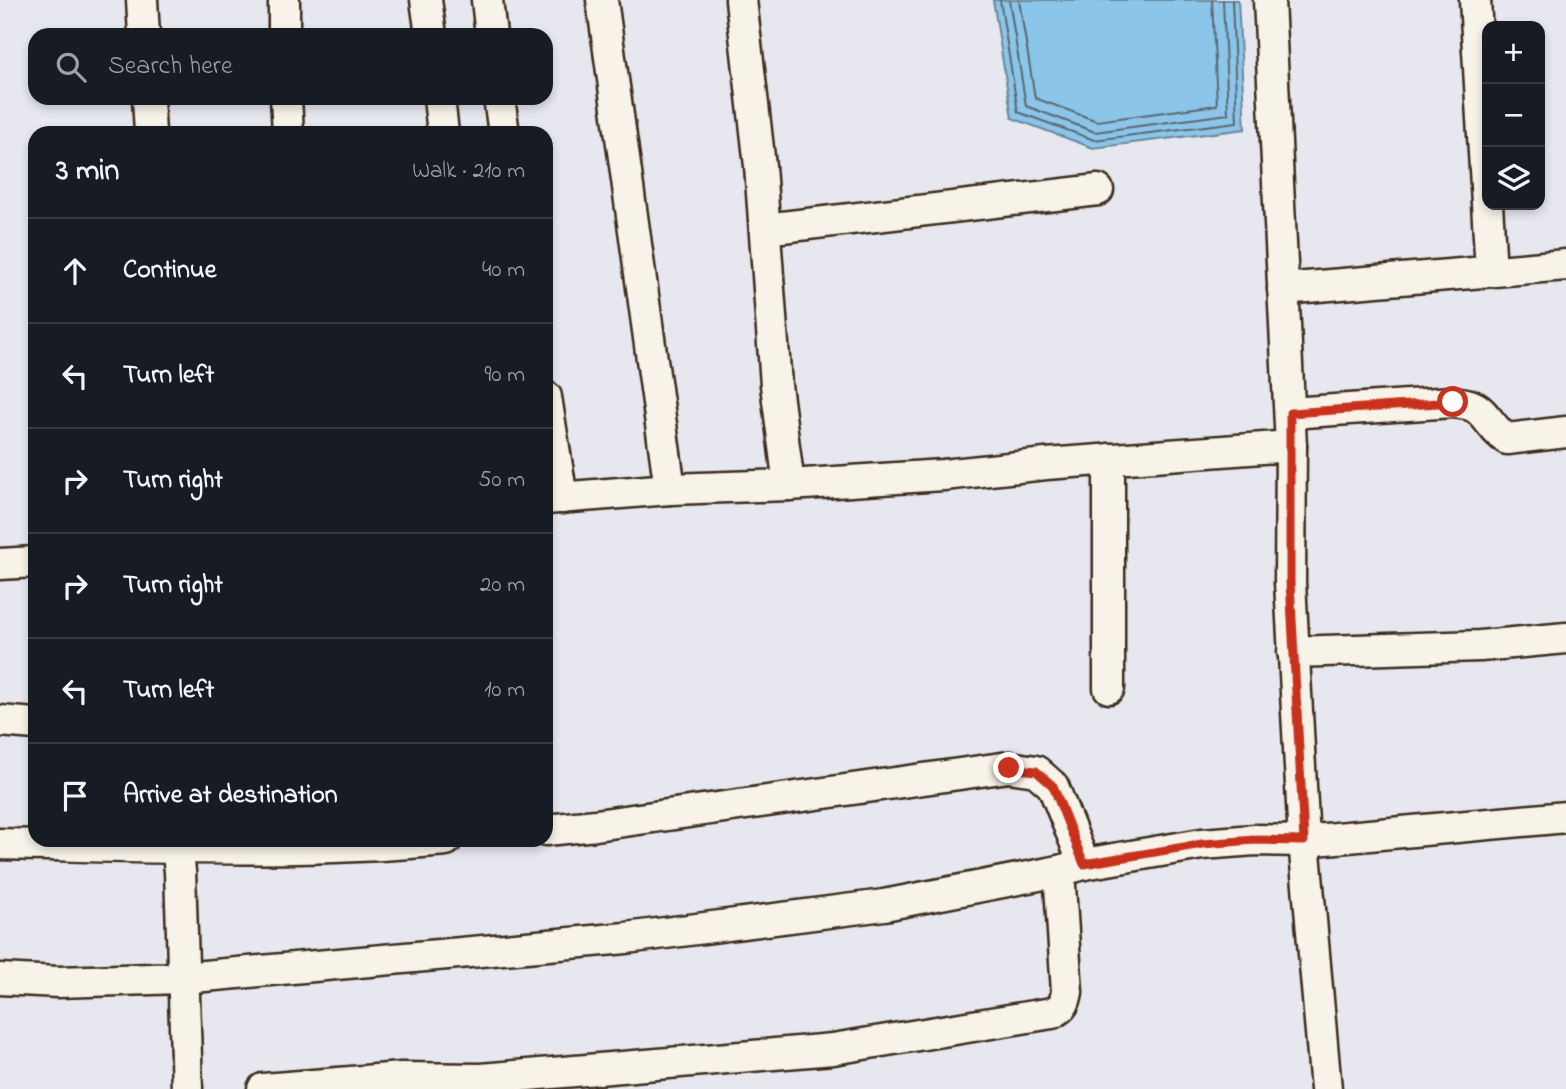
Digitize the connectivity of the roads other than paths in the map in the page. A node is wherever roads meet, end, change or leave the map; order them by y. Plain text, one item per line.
1 (142, 0) edge
2 (284, 0) edge
3 (426, 0) edge
4 (487, 0) edge
5 (602, 0) edge
6 (741, 0) edge
7 (1269, 0) edge
8 (1475, 0) edge
9 (144, 28) edge
10 (284, 28) edge
11 (429, 28) edge
12 (490, 28) edge
13 (148, 105) edge
14 (286, 105) edge
15 (440, 105) edge
16 (500, 105) edge
17 (150, 126) edge
18 (288, 126) edge
19 (442, 126) edge
20 (503, 126) edge
21 (1098, 190) dead end
22 (765, 229) junction
23 (1566, 265) edge
24 (1491, 271) junction
25 (1283, 289) junction
26 (1290, 413) junction
27 (1566, 432) edge
28 (1291, 446) junction
29 (1109, 459) junction
30 (789, 485) junction
31 (670, 489) junction
32 (554, 499) edge
33 (28, 562) edge
34 (0, 564) edge
35 (1566, 638) edge
36 (1293, 652) junction
37 (1109, 688) dead end
38 (0, 720) edge
39 (28, 723) edge
40 (1566, 817) edge
41 (553, 829) edge
42 (1304, 841) junction
43 (0, 844) edge
44 (28, 844) edge
45 (176, 847) edge
46 (1071, 867) junction
47 (181, 978) junction
48 (0, 979) edge
49 (463, 1084) edge
50 (187, 1089) edge
51 (263, 1089) edge
52 (1326, 1089) edge

1 - 9 street
2 - 10 street
3 - 11 street
4 - 12 street
5 - 31 street
6 - 22 street
7 - 25 street
8 - 24 street
13 - 17 street
14 - 18 street
15 - 19 street
16 - 20 street
21 - 22 street
22 - 30 street
23 - 24 street
24 - 25 street
25 - 26 street
26 - 27 street
26 - 28 street
28 - 29 street
28 - 36 street
29 - 30 street
29 - 37 street
30 - 31 street
31 - 32 street
33 - 34 street
35 - 36 street
36 - 42 street
38 - 39 street
40 - 42 street
41 - 46 street
42 - 46 street
42 - 52 street
43 - 44 street
45 - 47 street
46 - 47 street
46 - 49 street
47 - 48 street
47 - 50 street
49 - 51 street

